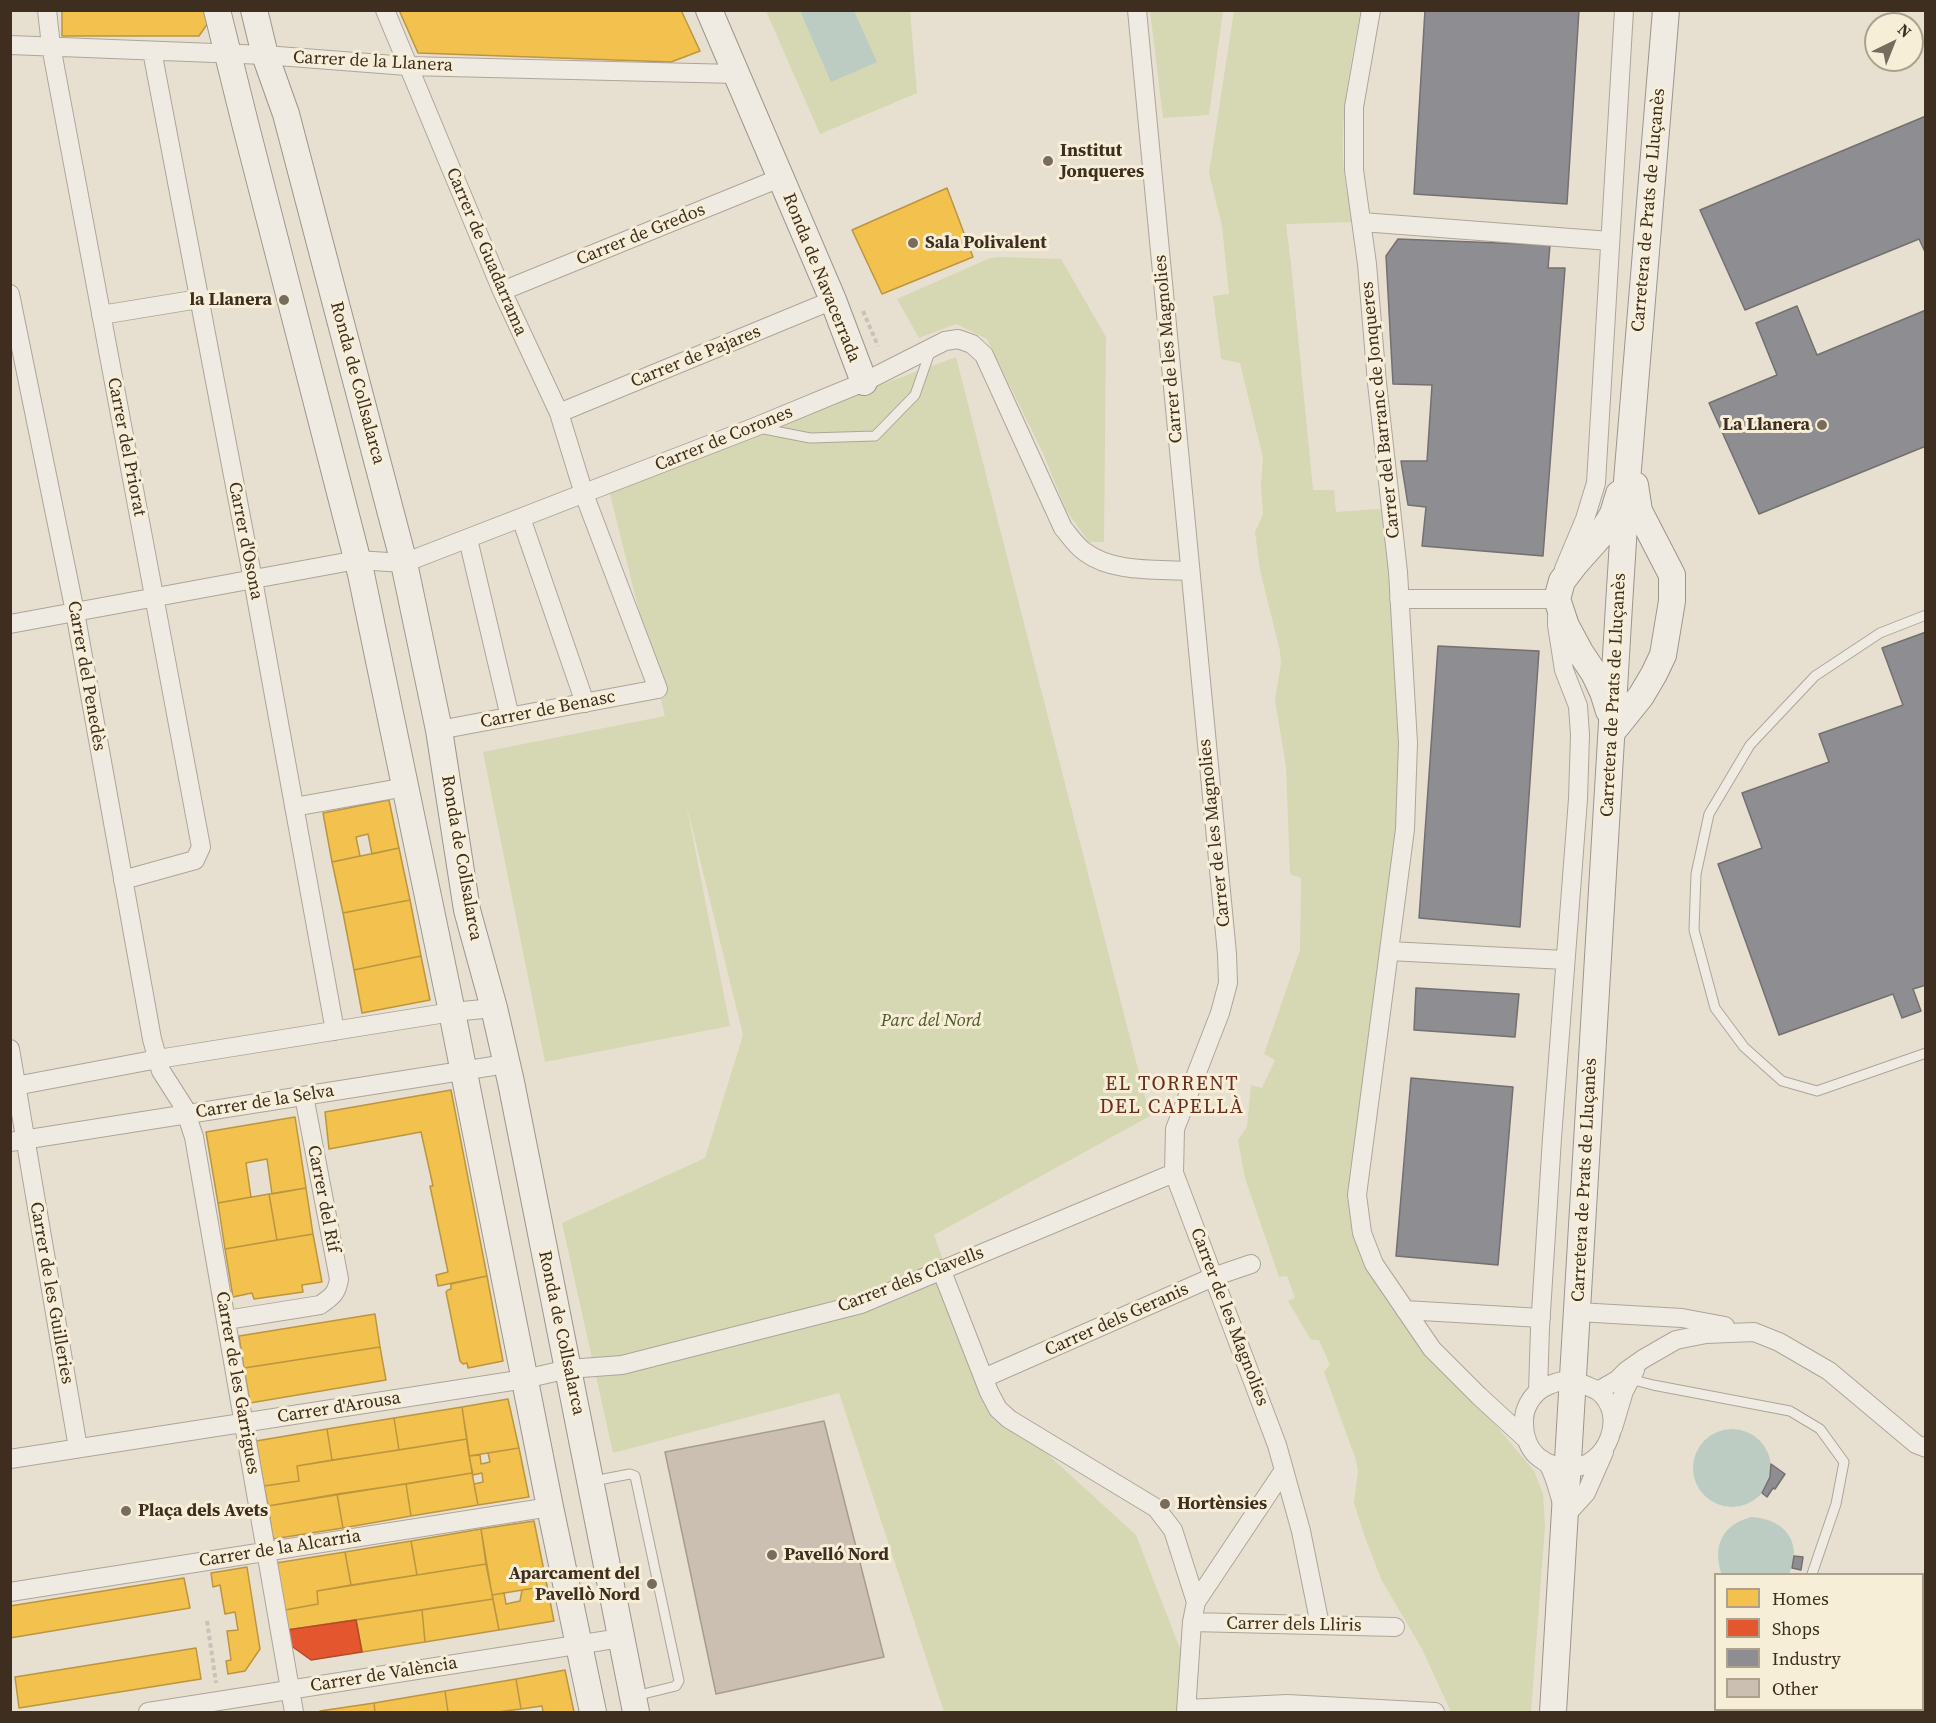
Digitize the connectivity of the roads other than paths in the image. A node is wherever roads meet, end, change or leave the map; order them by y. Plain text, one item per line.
1 (47, 10) edge
2 (217, 10) edge
3 (254, 10) edge
4 (385, 10) edge
5 (709, 10) edge
6 (1137, 10) edge
7 (1371, 10) edge
8 (1624, 10) edge
9 (1666, 10) edge
10 (10, 45) edge
11 (51, 46) junction
12 (152, 51) junction
13 (229, 54) junction
14 (265, 56) junction
15 (407, 66) junction
16 (736, 74) junction
17 (780, 178) junction
18 (1362, 222) junction
19 (1611, 241) junction
20 (502, 291) junction
21 (10, 294) edge
22 (199, 299) junction
23 (833, 300) junction
24 (101, 315) junction
25 (932, 346) junction
26 (18, 369) edge
27 (864, 382) junction
28 (559, 413) junction
29 (755, 428) junction
30 (1629, 456) junction
31 (584, 494) junction
32 (521, 519) junction
33 (1624, 534) junction
34 (468, 539) junction
35 (357, 560) junction
36 (404, 562) junction
37 (1575, 564) junction
38 (1667, 564) junction
39 (1189, 571) junction
40 (253, 579) junction
41 (155, 598) junction
42 (1399, 599) junction
43 (1557, 599) junction
44 (75, 612) junction
45 (1926, 615) edge
46 (10, 624) edge
47 (585, 703) junction
48 (510, 717) junction
49 (439, 730) junction
50 (1612, 732) junction
51 (406, 787) junction
52 (294, 807) junction
53 (123, 880) junction
54 (1389, 951) junction
55 (1565, 960) junction
56 (494, 1008) junction
57 (452, 1012) junction
58 (335, 1031) junction
59 (10, 1049) edge
60 (1926, 1053) edge
61 (158, 1059) junction
62 (506, 1064) junction
63 (464, 1071) junction
64 (13, 1086) edge
65 (304, 1096) junction
66 (186, 1114) junction
67 (17, 1140) edge
68 (1174, 1173) junction
69 (1251, 1264) dead end
70 (941, 1269) junction
71 (1213, 1277) junction
72 (1405, 1310) junction
73 (1578, 1312) junction
74 (1541, 1318) junction
75 (226, 1320) junction
76 (1754, 1332) junction
77 (1644, 1359) junction
78 (568, 1369) junction
79 (984, 1378) junction
80 (525, 1379) junction
81 (1630, 1379) junction
82 (1573, 1380) junction
83 (1538, 1391) junction
84 (1598, 1391) junction
85 (243, 1423) junction
86 (1527, 1440) junction
87 (1609, 1441) junction
88 (78, 1448) junction
89 (1926, 1448) edge
90 (10, 1459) edge
91 (1558, 1466) junction
92 (1284, 1470) junction
93 (591, 1482) junction
94 (550, 1507) junction
95 (1565, 1516) junction
96 (266, 1552) junction
97 (1813, 1573) edge
98 (10, 1592) edge
99 (1196, 1602) junction
100 (1192, 1622) junction
101 (1320, 1625) junction
102 (1395, 1627) dead end
103 (621, 1638) junction
104 (579, 1644) junction
105 (290, 1689) junction
106 (634, 1704) edge
107 (1327, 1709) edge
108 (1187, 1711) edge
109 (1435, 1712) edge
110 (148, 1713) edge
111 (294, 1713) edge
112 (593, 1713) edge
113 (1553, 1713) edge

1 - 11 street, Carrer del Priorat
2 - 13 street, Ronda de Collsalarca
3 - 14 street, Ronda de Collsalarca
4 - 15 street, Carrer de Guadarrama
5 - 16 street, Ronda de Navacerrada
6 - 39 street, Carrer de les Magnolies
7 - 18 street, Carrer del Barranc de Jonqueres
8 - 19 street, Carretera de Prats de Lluçanès
9 - 30 street, Carretera de Prats de Lluçanès
10 - 11 street, Carrer de la Llanera
11 - 12 street, Carrer de la Llanera
11 - 24 street, Carrer del Priorat
12 - 13 street, Carrer de la Llanera
12 - 22 street, Carrer d'Osona
13 - 14 street, Carrer de la Llanera
13 - 35 street, Ronda de Collsalarca
14 - 15 street, Carrer de la Llanera
14 - 36 street, Ronda de Collsalarca
15 - 16 street, Carrer de la Llanera
15 - 20 street, Carrer de Guadarrama
16 - 17 street, Ronda de Navacerrada
17 - 20 street, Carrer de Gredos
17 - 23 street, Ronda de Navacerrada
18 - 19 street
18 - 42 street, Carrer del Barranc de Jonqueres
19 - 43 street, Carretera de Prats de Lluçanès
20 - 28 street, Carrer de Guadarrama
21 - 26 street, Carrer del Penedès
22 - 24 street
22 - 40 street, Carrer d'Osona
23 - 27 street, Ronda de Navacerrada
23 - 28 street, Carrer de Pajares
24 - 41 street, Carrer del Priorat
25 - 27 street, Ronda de Navacerrada
25 - 29 lane
25 - 39 street, Ronda de Navacerrada
26 - 44 street, Carrer del Penedès
27 - 29 street, Carrer de Corones
28 - 31 street, Carrer de Guadarrama
29 - 31 street, Carrer de Corones
30 - 33 street, Carretera de Prats de Lluçanès
30 - 37 street
30 - 38 street
31 - 32 street, Carrer de Corones
31 - 47 street, Carrer de Benasc
32 - 34 street, Carrer de Corones
32 - 47 street
33 - 37 street
33 - 38 street
33 - 50 street, Carretera de Prats de Lluçanès
34 - 36 street, Carrer de Corones
34 - 48 street
35 - 36 street
35 - 40 street
35 - 51 street, Ronda de Collsalarca
36 - 49 street, Ronda de Collsalarca
37 - 43 street
38 - 50 street
39 - 68 street, Carrer de les Magnolies
40 - 41 street
40 - 52 street, Carrer d'Osona
41 - 44 street
41 - 53 street, Carrer del Priorat
42 - 43 street
42 - 54 street, Carrer del Barranc de Jonqueres
43 - 50 street
43 - 55 street, Carretera de Prats de Lluçanès
44 - 46 street
44 - 53 street, Carrer del Penedès
45 - 60 lane
47 - 48 street, Carrer de Benasc
48 - 49 street, Carrer de Benasc
49 - 56 street, Ronda de Collsalarca
50 - 73 street, Carretera de Prats de Lluçanès
51 - 52 street
51 - 57 street, Ronda de Collsalarca
52 - 58 street, Carrer d'Osona
53 - 61 street, Carrer del Penedès
54 - 55 street
54 - 72 street, Carrer del Barranc de Jonqueres
55 - 74 street, Carretera de Prats de Lluçanès
56 - 57 street
56 - 62 street, Ronda de Collsalarca
57 - 58 street
57 - 63 street, Ronda de Collsalarca
58 - 61 street
59 - 64 street, Carrer de les Guilleries
61 - 64 street
61 - 66 street, Carrer de les Garrigues
62 - 63 street, Carrer de la Selva
62 - 78 street, Ronda de Collsalarca
63 - 65 street, Carrer de la Selva
63 - 80 street, Ronda de Collsalarca
64 - 67 street, Carrer de les Guilleries
65 - 66 street, Carrer de la Selva
65 - 75 street, Carrer del Rif
66 - 67 street, Carrer de la Selva
66 - 75 street, Carrer de les Garrigues
67 - 88 street, Carrer de les Guilleries
68 - 70 street, Carrer dels Clavells
68 - 71 street, Carrer de les Magnolies
69 - 71 street, Carrer dels Geranis
70 - 78 street, Carrer dels Clavells
70 - 79 street
71 - 79 street, Carrer dels Geranis
71 - 92 street, Carrer de les Magnolies
72 - 74 street
72 - 86 street, Carrer del Barranc de Jonqueres
73 - 76 street
73 - 82 street, Carretera de Prats de Lluçanès
74 - 83 street, Carretera de Prats de Lluçanès
75 - 85 street, Carrer de les Garrigues
76 - 77 street
76 - 89 street
77 - 81 street
77 - 84 street
78 - 80 street, Carrer dels Clavells
78 - 93 street, Ronda de Collsalarca
79 - 99 street
80 - 85 street, Carrer d'Arousa
80 - 94 street, Ronda de Collsalarca
81 - 87 street
81 - 97 lane
82 - 83 street
82 - 84 street
82 - 91 street, Carretera de Prats de Lluçanès
83 - 86 street, Carretera de Prats de Lluçanès
84 - 87 street
85 - 88 street, Carrer d'Arousa
85 - 96 street, Carrer de les Garrigues
86 - 91 street
87 - 91 street
87 - 95 street
88 - 90 street, Carrer d'Arousa
91 - 95 street, Carretera de Prats de Lluçanès
92 - 99 street
92 - 101 street, Carrer de les Magnolies
93 - 103 street, Ronda de Collsalarca
93 - 106 lane
94 - 96 street, Carrer de la Alcarria
94 - 104 street, Ronda de Collsalarca
95 - 113 street, Carretera de Prats de Lluçanès
96 - 98 street, Carrer de la Alcarria
96 - 105 street, Carrer de les Garrigues
99 - 100 street
100 - 101 street, Carrer dels Lliris
100 - 108 street
101 - 102 street, Carrer dels Lliris
103 - 104 street, Carrer de València
103 - 106 street, Ronda de Collsalarca
104 - 105 street, Carrer de València
104 - 112 street, Ronda de Collsalarca
105 - 110 street, Carrer de València
105 - 111 street, Carrer de les Garrigues
107 - 108 street
107 - 109 street

